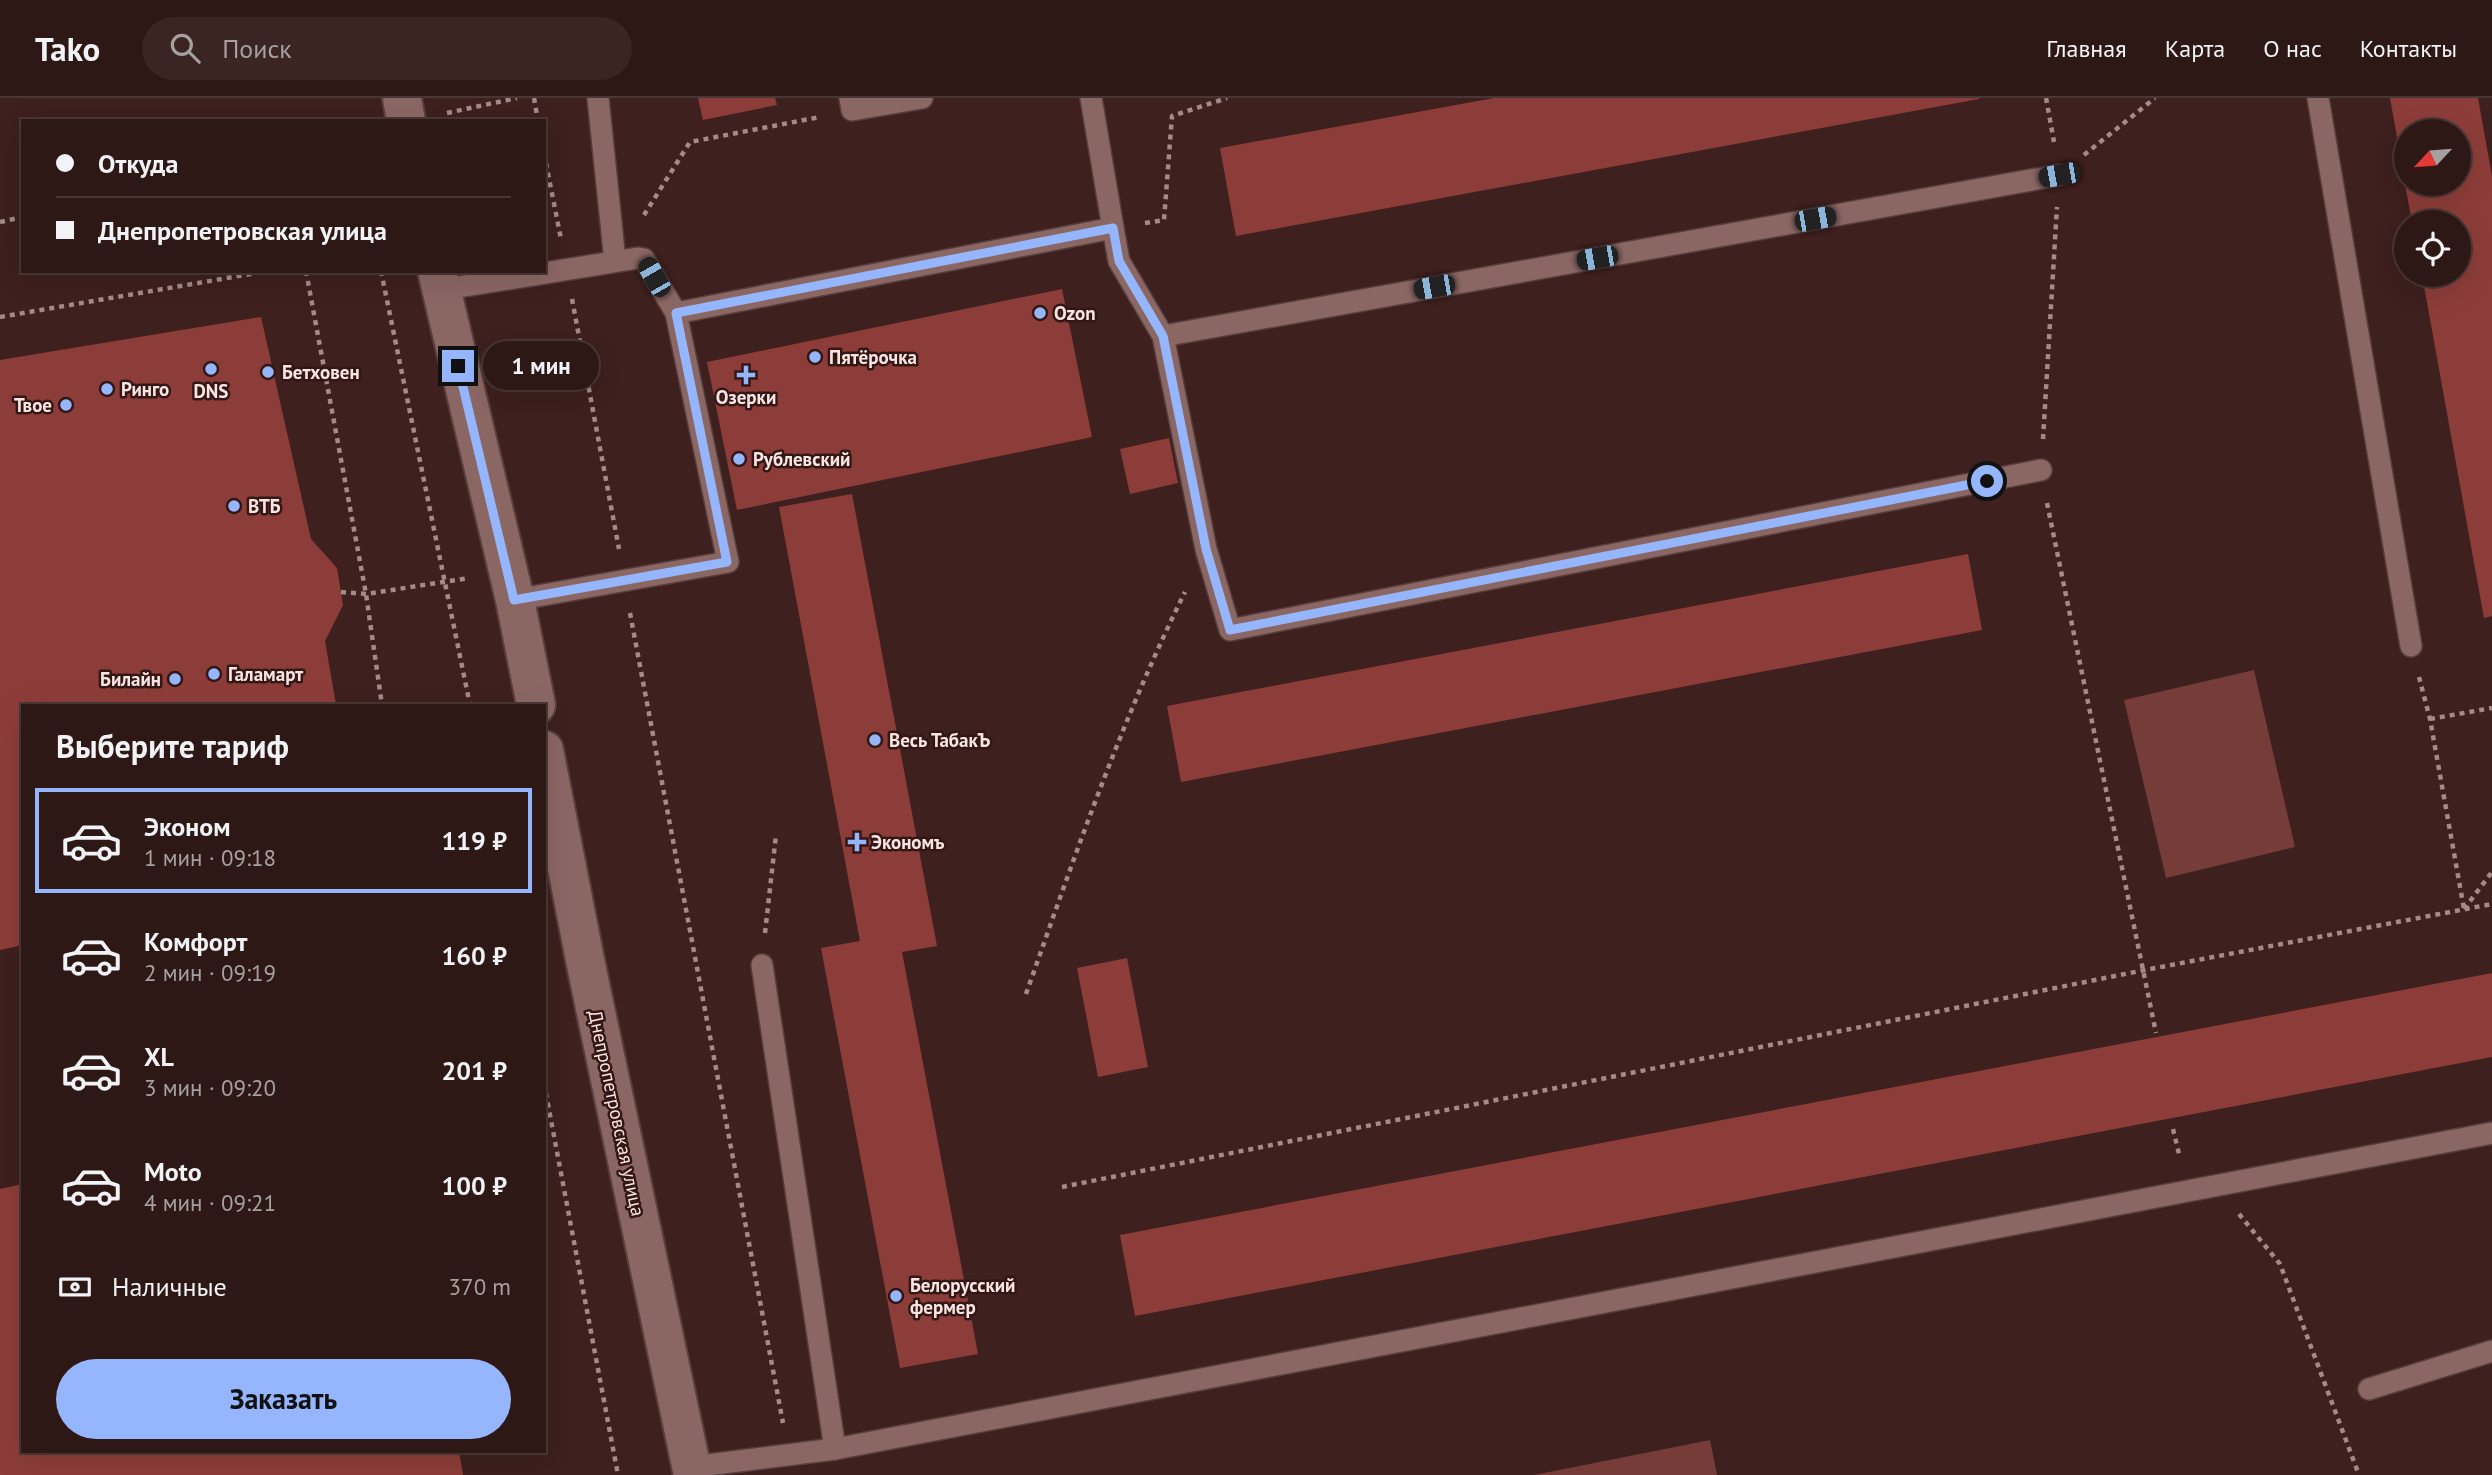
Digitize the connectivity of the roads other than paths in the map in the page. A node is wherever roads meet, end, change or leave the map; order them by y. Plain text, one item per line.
1 (402, 98) edge
2 (598, 98) edge
3 (922, 98) edge
4 (1091, 98) edge
5 (2318, 98) edge
6 (851, 104) edge
7 (422, 118) edge
8 (2059, 175) road end
9 (1113, 228) junction
10 (615, 261) junction
11 (546, 272) edge
12 (531, 273) edge
13 (438, 281) edge
14 (676, 313) junction
15 (1163, 336) junction
16 (2041, 470) road end
17 (511, 585) junction
18 (2411, 646) road end
19 (536, 704) edge
20 (546, 760) edge
21 (762, 965) road end
22 (2492, 1133) edge
23 (2492, 1351) edge
24 (2368, 1389) dead end
25 (835, 1449) junction
26 (692, 1471) edge

1 - 7 street
2 - 10 lane
3 - 6 lane
4 - 9 lane
5 - 18 lane
8 - 15 lane
9 - 14 lane
9 - 15 lane
10 - 11 lane
10 - 14 lane
12 - 13 lane
13 - 17 street
14 - 17 lane
15 - 16 lane
17 - 19 street
20 - 26 street, Днепропетровская улица
21 - 25 lane
22 - 25 lane
23 - 24 lane
25 - 26 lane

